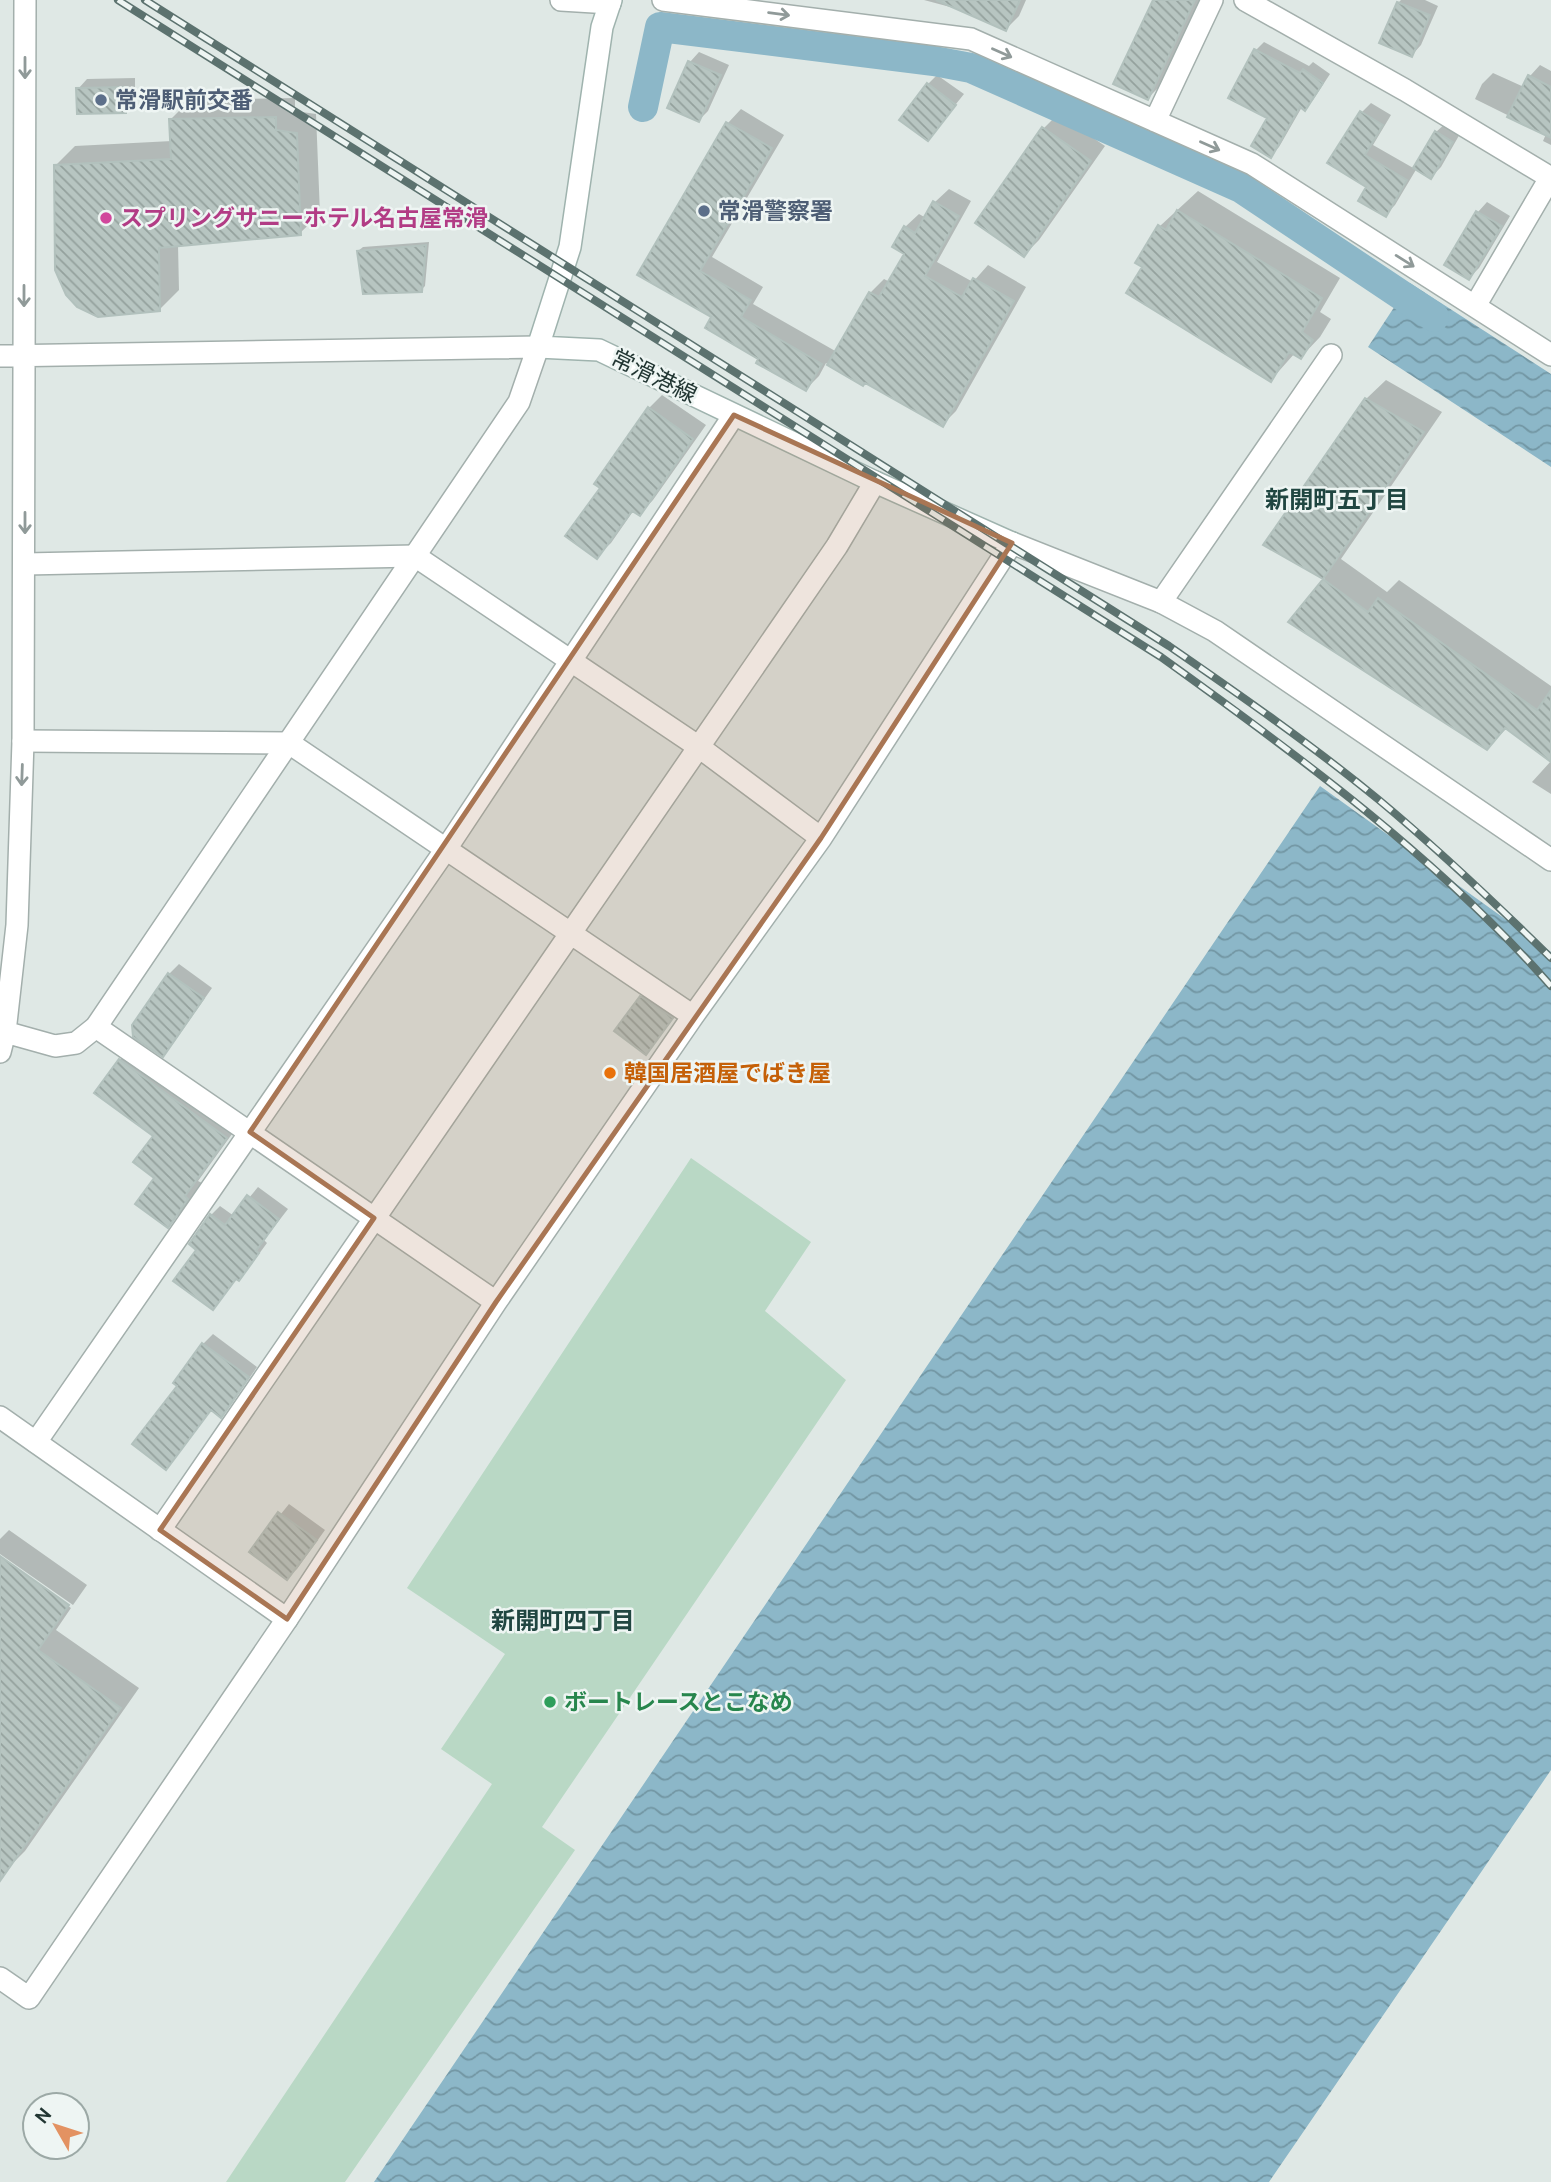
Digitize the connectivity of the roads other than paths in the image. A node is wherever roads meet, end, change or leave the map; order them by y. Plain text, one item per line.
1 (25, 0) edge
2 (561, 0) edge
3 (663, 0) edge
4 (1212, 0) edge
5 (614, 1) edge
6 (1250, 1) edge
7 (1155, 121) junction
8 (1551, 178) edge
9 (1475, 306) junction
10 (538, 347) junction
11 (24, 355) junction
12 (1331, 355) dead end
13 (1551, 355) edge
14 (0, 356) edge
15 (734, 415) junction
16 (875, 482) junction
17 (1012, 543) junction
18 (415, 556) junction
19 (25, 564) junction
20 (1161, 602) junction
21 (571, 661) junction
22 (23, 741) junction
23 (289, 743) junction
24 (699, 747) junction
25 (821, 838) junction
26 (446, 849) junction
27 (1551, 860) edge
28 (570, 932) junction
29 (693, 1016) junction
30 (96, 1027) junction
31 (2, 1042) edge
32 (250, 1132) junction
33 (374, 1218) junction
34 (496, 1303) junction
35 (0, 1417) edge
36 (36, 1442) junction
37 (160, 1530) junction
38 (287, 1619) junction
39 (0, 1978) edge

1 -> 11 street
2 - 5 street
3 -> 7 street
4 - 7 street
5 - 10 street
6 - 8 street
7 -> 9 street
8 - 9 street
9 - 13 street
10 - 11 street, 常滑港線
10 - 15 street, 常滑港線
10 - 18 street
11 - 14 street, 常滑港線
11 -> 19 street
12 - 20 street
15 - 16 street, 常滑港線
15 - 21 street
16 - 17 street, 常滑港線
16 - 24 street
17 - 20 street, 常滑港線
17 - 25 street
18 - 19 street
18 - 21 street
18 - 23 street
19 - 22 street
20 - 27 street, 常滑港線
21 - 24 street
21 - 26 street
22 - 23 street
22 -> 31 street
23 - 26 street
23 - 30 street
24 - 25 street
24 - 28 street
25 - 29 street
26 - 28 street
26 - 32 street
28 - 29 street
28 - 33 street
29 - 34 street
30 - 31 street
30 - 32 street
32 - 33 street
32 - 36 street
33 - 34 street
33 - 37 street
34 - 38 street
35 - 36 street
36 - 37 street
37 - 38 street
38 - 39 street

